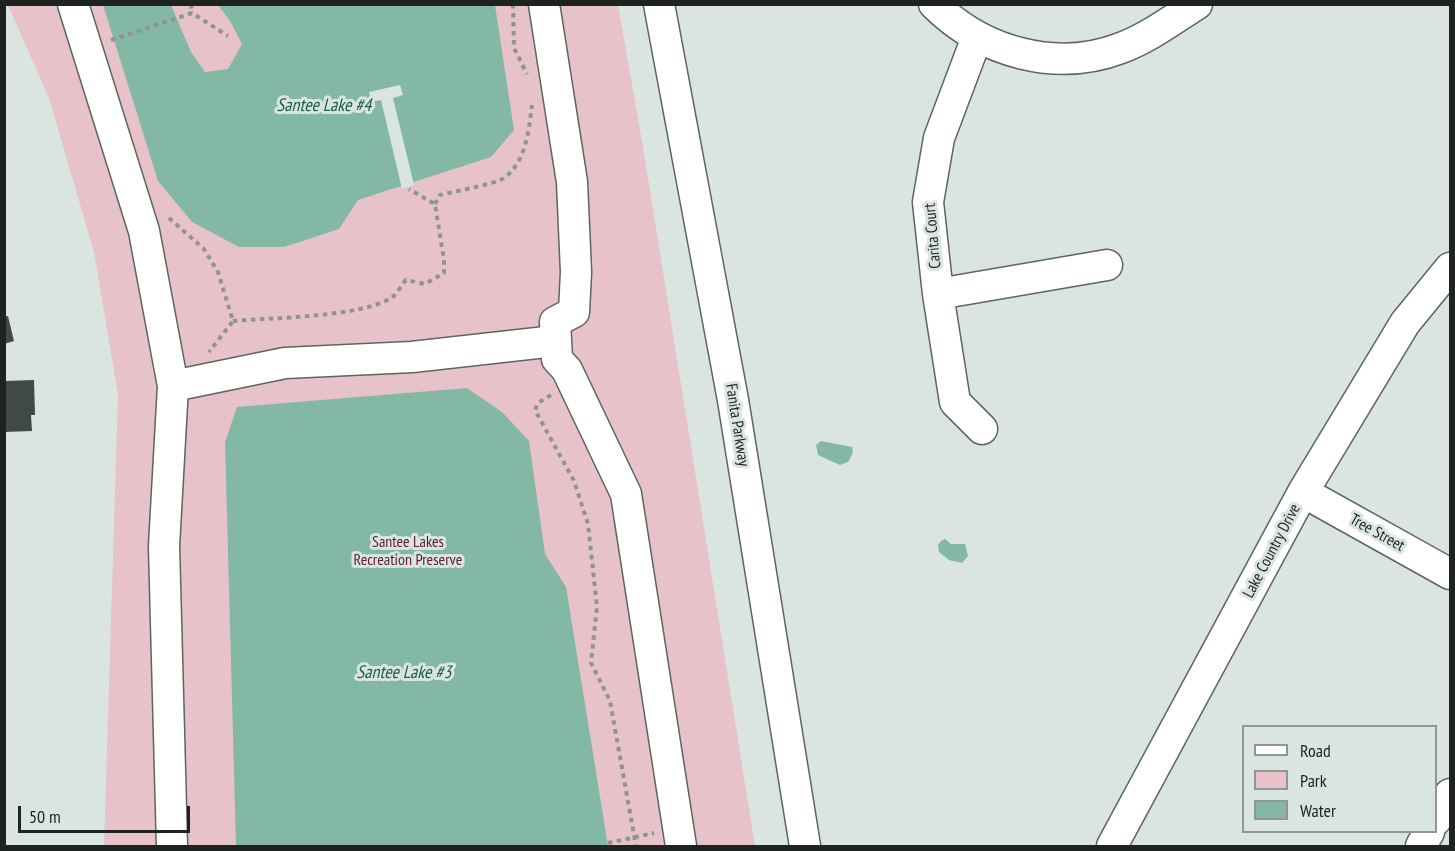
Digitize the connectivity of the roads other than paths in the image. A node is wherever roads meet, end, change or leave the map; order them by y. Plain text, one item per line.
1 (73, 4) edge
2 (544, 4) edge
3 (659, 4) edge
4 (934, 4) edge
5 (1197, 4) edge
6 (977, 37) junction
7 (1107, 266) dead end
8 (1450, 268) edge
9 (938, 294) junction
10 (555, 341) junction
11 (173, 386) junction
12 (982, 429) dead end
13 (1303, 492) junction
14 (1450, 574) edge
15 (1450, 794) edge
16 (1437, 818) edge
17 (679, 837) edge
18 (172, 846) edge
19 (805, 846) edge
20 (1112, 846) edge

1 - 11 street
2 - 10 street
3 - 19 street, Fanita Parkway
4 - 6 street
5 - 6 street
6 - 9 street, Carita Court
7 - 9 street
8 - 13 street, Lake Country Drive
9 - 12 street, Carita Court
10 - 11 street
10 - 17 street
11 - 18 street
13 - 14 street, Tree Street
13 - 20 street, Lake Country Drive
15 - 16 street

